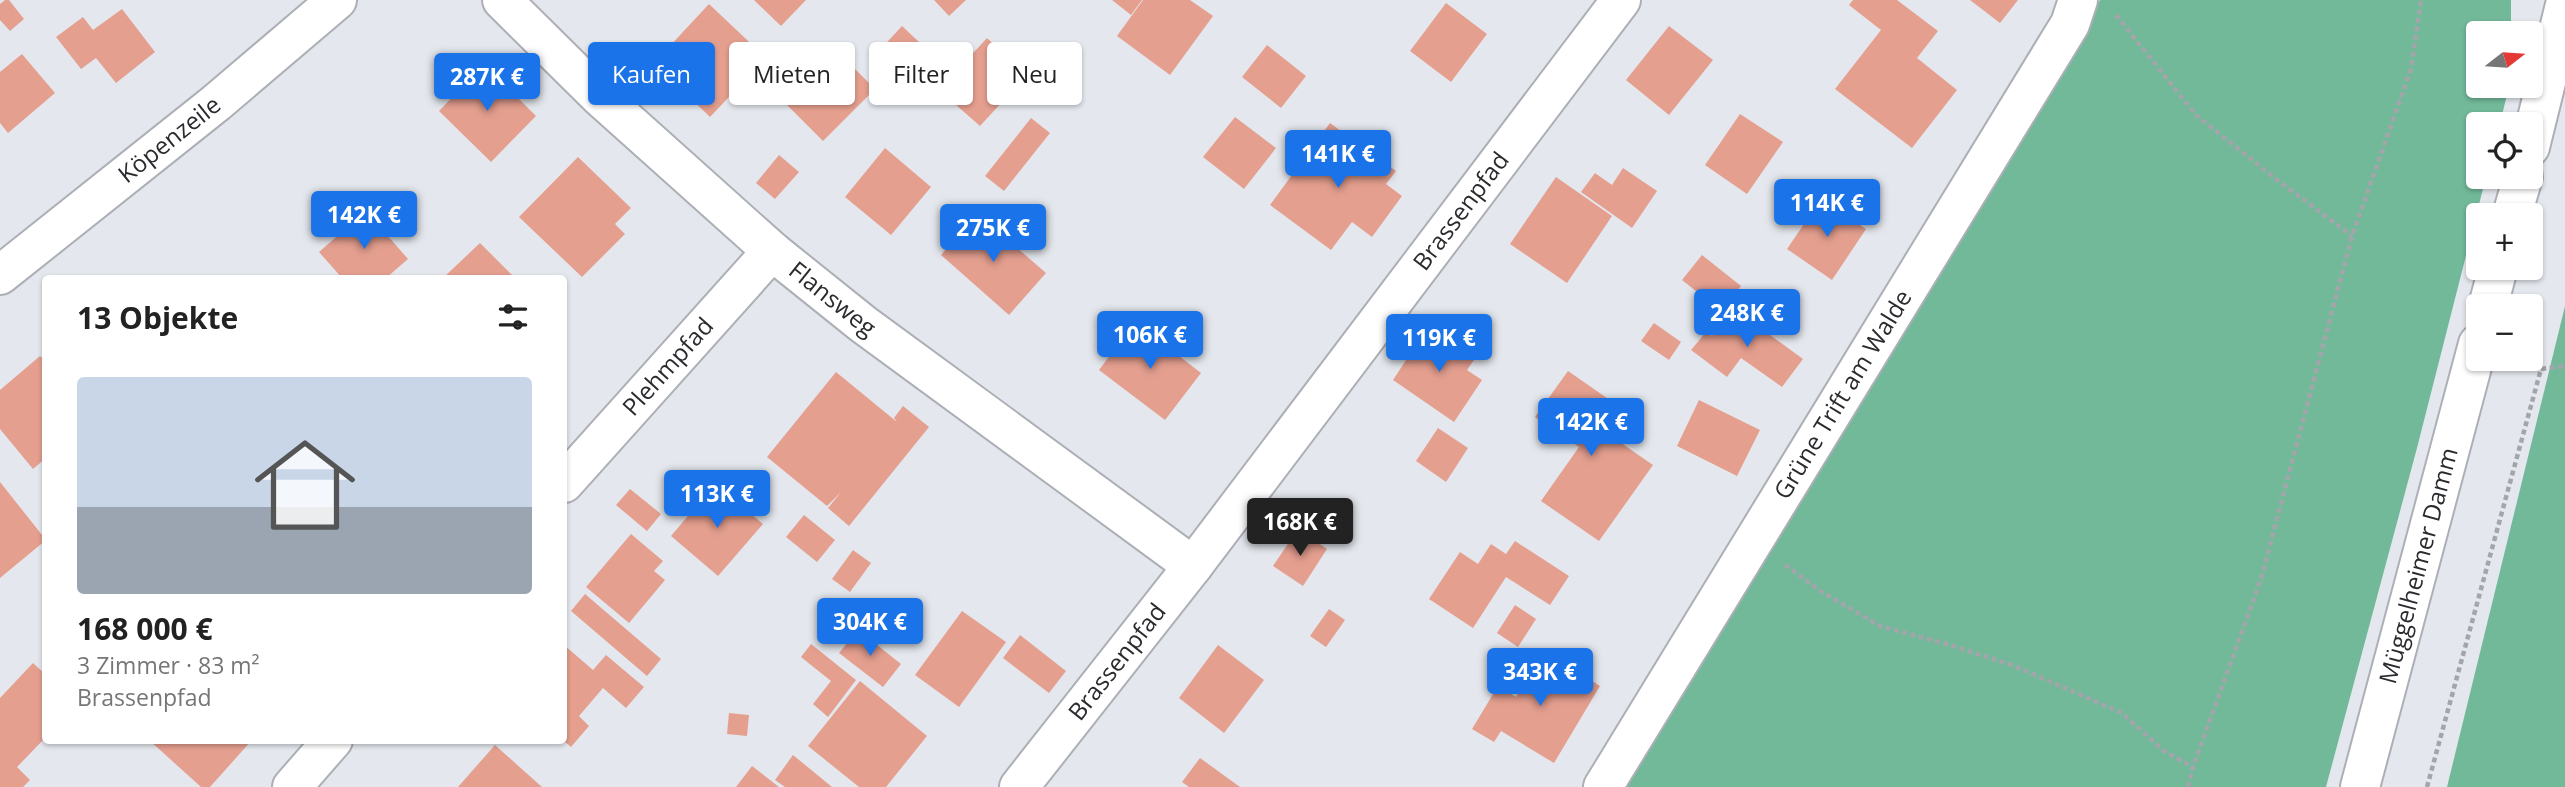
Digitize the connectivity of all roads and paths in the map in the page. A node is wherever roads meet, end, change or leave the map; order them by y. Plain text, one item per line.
1 (337, 0) edge
2 (502, 0) edge
3 (1621, 0) edge
4 (2421, 0) edge
5 (2094, 4) edge
6 (2565, 5) edge
7 (2539, 112) edge
8 (2352, 236) junction
9 (772, 251) junction
10 (0, 275) edge
11 (2565, 366) edge
12 (2471, 371) edge
13 (567, 481) edge
14 (1754, 541) junction
15 (1193, 566) junction
16 (330, 744) edge
17 (2193, 767) junction
18 (292, 787) edge
19 (1019, 787) edge
20 (1603, 787) edge
21 (2188, 787) edge
22 (2360, 787) edge
23 (2427, 787) edge

1 - 10 street, Köpenzeile
2 - 9 street, Flansweg
3 - 15 street, Brassenpfad
4 - 8 path
5 - 8 path
5 - 14 street, Grüne Trift am Walde
6 - 7 street
8 - 17 path
9 - 13 street, Plehmpfad
9 - 15 street, Flansweg
11 - 23 path
12 - 22 street, Müggelheimer Damm
14 - 17 path
14 - 20 street, Grüne Trift am Walde
15 - 19 street, Brassenpfad
16 - 18 street
17 - 21 path

